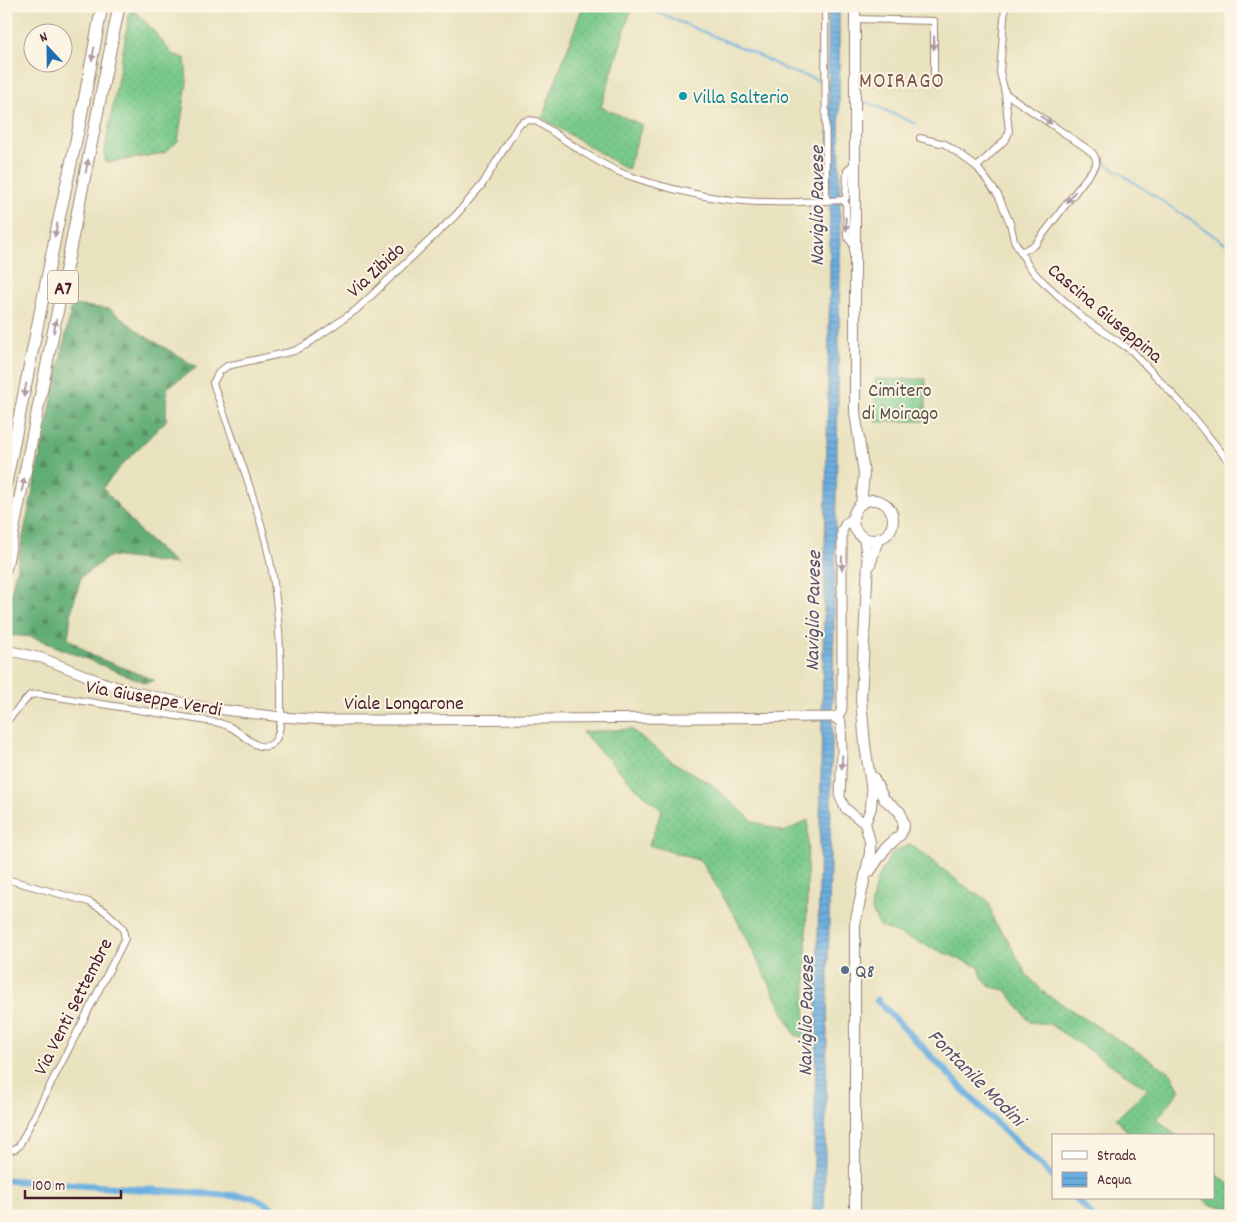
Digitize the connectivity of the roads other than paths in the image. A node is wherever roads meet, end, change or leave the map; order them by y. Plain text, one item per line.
1 (102, 6) edge
2 (119, 6) edge
3 (776, 6) edge
4 (855, 6) edge
5 (1005, 6) edge
6 (825, 7) edge
7 (855, 19) junction
8 (934, 86) dead end
9 (1005, 93) junction
10 (920, 138) dead end
11 (854, 163) junction
12 (977, 167) junction
13 (843, 200) junction
14 (826, 201) junction
15 (854, 246) junction
16 (1021, 252) junction
17 (1231, 464) edge
18 (864, 474) junction
19 (6, 483) edge
20 (878, 500) junction
21 (861, 504) junction
22 (853, 519) junction
23 (864, 538) junction
24 (880, 538) junction
25 (6, 567) edge
26 (868, 578) junction
27 (6, 650) edge
28 (281, 717) junction
29 (834, 717) junction
30 (6, 722) edge
31 (869, 765) junction
32 (894, 807) junction
33 (869, 812) junction
34 (866, 829) junction
35 (897, 839) junction
36 (6, 879) edge
37 (864, 881) junction
38 (6, 1151) edge
39 (855, 1216) edge

1 -> 19 highway, A7
25 -> 2 highway, A7
3 - 6 street
4 - 7 main road
5 - 9 street
6 - 14 street
7 -> 8 street
7 - 11 main road
9 - 12 street
9 -> 16 street
10 - 12 street, Cascina Giuseppina
11 - 13 street
11 - 15 main road
12 - 16 street, Cascina Giuseppina
13 - 14 street, Via Zibido
13 -> 15 street
14 - 28 street, Via Zibido
15 - 18 main road
16 - 17 street, Cascina Giuseppina
18 - 20 main road
18 - 21 main road
20 - 21 main road
20 - 24 main road
21 - 22 main road
22 - 23 main road
22 -> 29 main road
23 - 24 main road
23 - 26 main road
24 - 26 main road
26 - 31 main road
27 - 28 main road, Viale Longarone
28 - 29 main road, Viale Longarone
28 - 30 street, Via Giuseppe Verdi
29 -> 34 main road
31 - 32 main road
31 - 33 main road
32 - 33 main road
32 - 35 main road
33 - 34 main road
34 - 35 main road
34 - 37 main road
35 - 37 main road
36 - 38 street, Via Venti Settembre
37 - 39 main road

